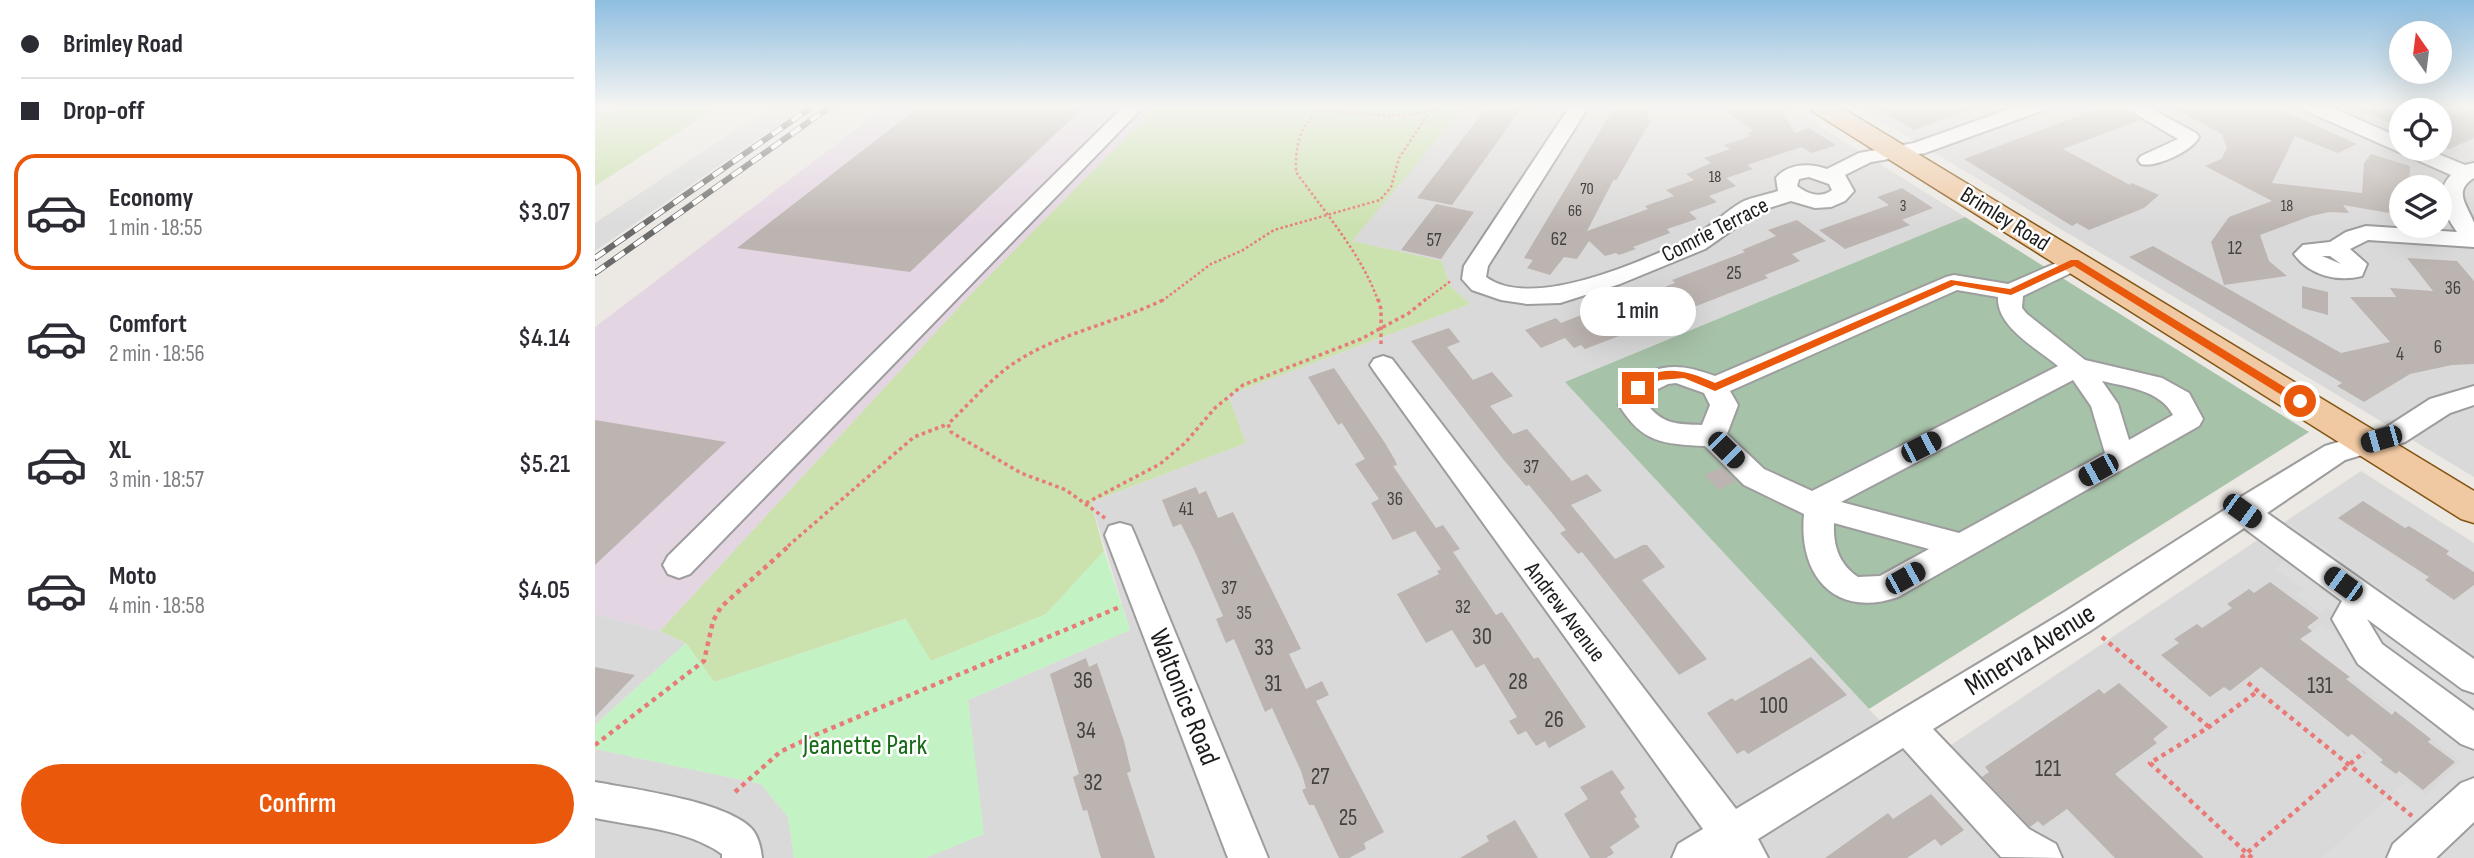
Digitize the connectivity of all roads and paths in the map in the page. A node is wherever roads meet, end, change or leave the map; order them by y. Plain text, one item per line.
1 (1095, 146) edge
2 (1298, 146) edge
3 (1407, 146) edge
4 (1554, 146) edge
5 (1886, 146) edge
6 (1926, 146) edge
7 (2179, 146) edge
8 (1896, 152) junction
9 (2148, 160) dead end
10 (2442, 161) edge
11 (2469, 171) edge
12 (1324, 214) junction
13 (2474, 239) edge
14 (2335, 248) dead end
15 (2075, 262) junction
16 (1452, 280) dead end
17 (2011, 292) junction
18 (1381, 327) junction
19 (1383, 365) joint
20 (2077, 368) junction
21 (1715, 387) junction
22 (2474, 395) edge
23 (948, 424) junction
24 (1712, 436) junction
25 (2368, 443) junction
26 (2120, 457) junction
27 (1086, 503) junction
28 (1819, 508) junction
29 (2474, 509) edge
30 (2242, 511) junction
31 (1120, 535) joint
32 (1962, 546) junction
33 (679, 565) dead end
34 (1144, 597) junction
35 (2362, 597) junction
36 (2102, 637) dead end
37 (2474, 678) edge
38 (2248, 683) dead end
39 (2258, 691) junction
40 (1906, 726) junction
41 (2209, 727) junction
42 (2474, 732) edge
43 (595, 745) edge
44 (2364, 752) dead end
45 (2350, 766) junction
46 (735, 792) dead end
47 (2474, 796) edge
48 (595, 800) edge
49 (1739, 846) edge
50 (2421, 846) edge
51 (2247, 853) junction
52 (742, 858) edge
53 (1248, 858) edge
54 (1692, 858) edge
55 (2042, 858) edge
56 (2241, 858) edge
57 (2252, 858) edge

1 - 33 street
2 - 12 path
3 - 12 path
4 - 8 street, Comrie Terrace
5 - 8 main road, Brimley Road
6 - 8 street, Comrie Terrace
7 - 9 street
8 - 15 main road, Brimley Road
10 - 11 street
11 - 13 street
12 - 18 path
12 - 23 path
13 - 14 street
15 - 17 street
15 - 25 main road, Brimley Road
16 - 18 path
17 - 20 street
17 - 21 street
18 - 19 path
18 - 27 path
19 - 49 street, Andrew Avenue
20 - 26 street
20 - 26 street
20 - 28 street
21 - 24 street
21 - 24 street
22 - 25 street, Minerva Avenue
23 - 27 path
23 - 43 path
24 - 28 street
25 - 29 main road, Brimley Road
25 - 30 street, Minerva Avenue
26 - 32 street
27 - 31 path
28 - 32 street
28 - 32 street
30 - 35 street
30 - 40 street, Minerva Avenue
31 - 34 street, Waltonice Road
34 - 46 path
34 - 53 street, Waltonice Road
35 - 37 street
35 - 42 street
36 - 41 path
38 - 39 path
39 - 41 path
39 - 45 path
40 - 49 street, Minerva Avenue
40 - 55 street
41 - 51 path
44 - 45 path
45 - 50 path
45 - 51 path
47 - 50 street
48 - 52 street
49 - 54 street, Minerva Avenue
51 - 56 path
51 - 57 path

